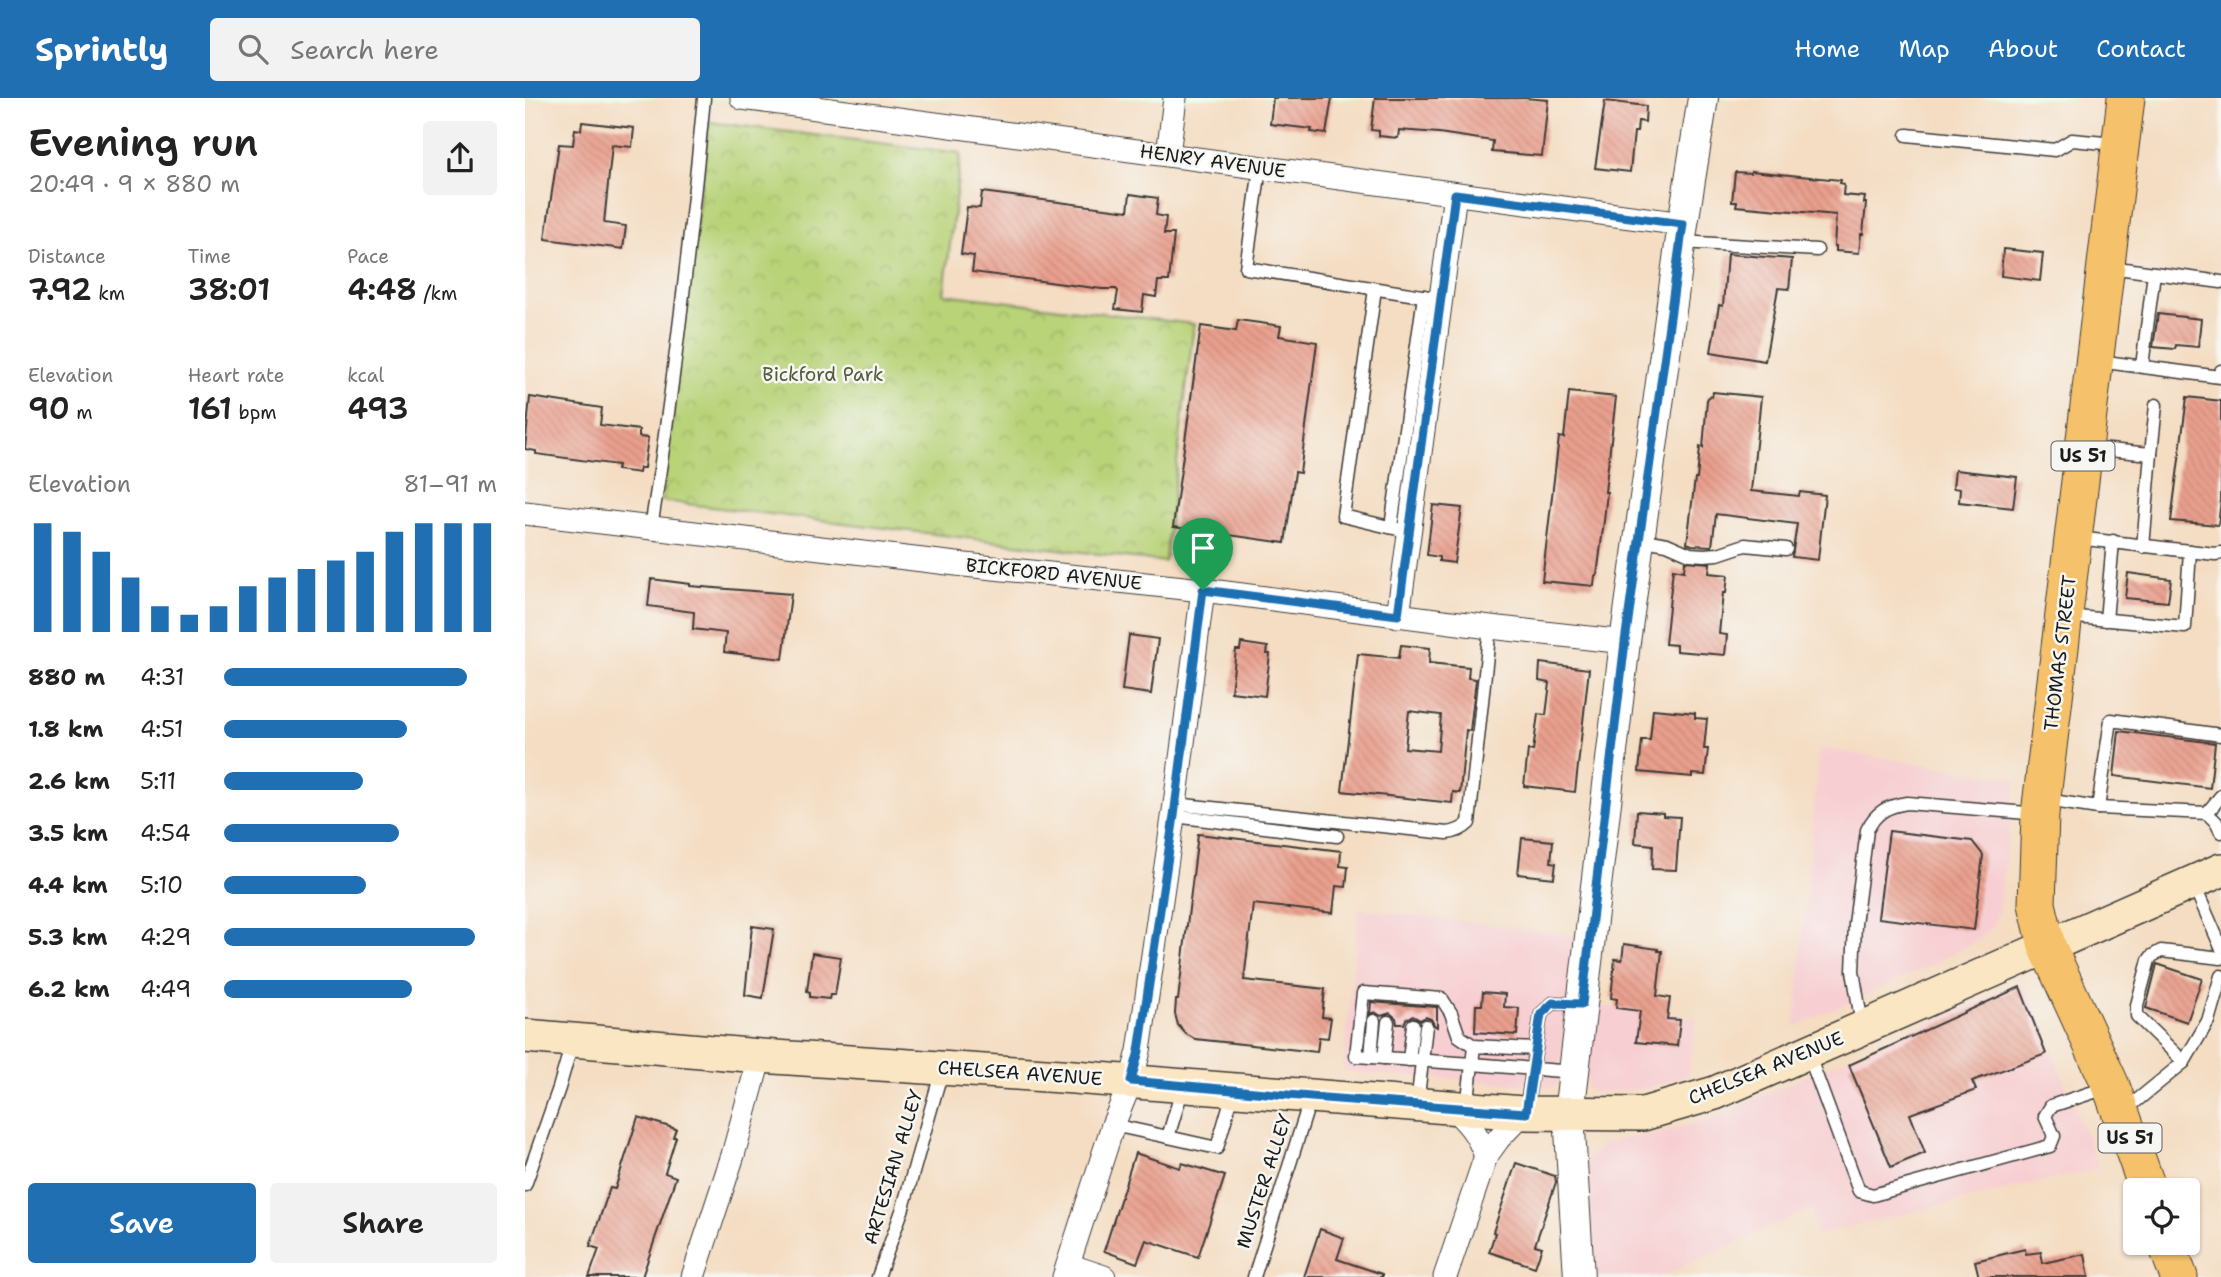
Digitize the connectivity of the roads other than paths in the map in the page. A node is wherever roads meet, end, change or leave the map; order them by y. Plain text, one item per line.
1 (704, 98) edge
2 (742, 98) edge
3 (1175, 98) edge
4 (1703, 98) edge
5 (2126, 98) edge
6 (1907, 135) dead end
7 (2120, 144) junction
8 (1168, 155) junction
9 (1260, 168) junction
10 (1455, 194) junction
11 (1682, 233) junction
12 (1817, 250) dead end
13 (2106, 267) junction
14 (2154, 273) junction
15 (2221, 282) edge
16 (1375, 289) junction
17 (1433, 297) junction
18 (2095, 360) junction
19 (2142, 366) junction
20 (2221, 371) edge
21 (2156, 405) dead end
22 (2084, 447) junction
23 (2151, 454) junction
24 (525, 513) edge
25 (650, 528) junction
26 (1400, 529) junction
27 (2074, 537) junction
28 (1639, 539) junction
29 (2113, 541) junction
30 (2143, 547) junction
31 (1786, 549) dead end
32 (2190, 551) junction
33 (2221, 553) edge
34 (1203, 590) junction
35 (1398, 615) junction
36 (2064, 616) junction
37 (2106, 620) junction
38 (1490, 627) junction
39 (1625, 642) junction
40 (2221, 734) edge
41 (2221, 796) edge
42 (2041, 807) junction
43 (2098, 808) junction
44 (1174, 810) junction
45 (2207, 813) junction
46 (2221, 832) edge
47 (1337, 836) dead end
48 (2207, 876) edge
49 (2047, 946) junction
50 (2221, 947) edge
51 (2221, 958) edge
52 (2221, 976) edge
53 (1582, 1004) junction
54 (1374, 1021) dead end
55 (1388, 1023) dead end
56 (1420, 1025) dead end
57 (1862, 1029) junction
58 (525, 1037) edge
59 (573, 1040) junction
60 (1474, 1046) junction
61 (1537, 1049) junction
62 (1808, 1053) junction
63 (760, 1056) junction
64 (1378, 1057) junction
65 (1415, 1060) junction
66 (2184, 1062) junction
67 (1472, 1064) junction
68 (1534, 1067) junction
69 (943, 1068) junction
70 (1574, 1072) junction
71 (1131, 1081) junction
72 (1183, 1086) junction
73 (1234, 1090) junction
74 (1311, 1097) junction
75 (2116, 1100) junction
76 (1417, 1105) junction
77 (1460, 1108) junction
78 (1524, 1113) junction
79 (1569, 1114) junction
80 (1113, 1125) junction
81 (1168, 1137) junction
82 (1486, 1156) junction
83 (2144, 1178) edge
84 (525, 1185) edge
85 (2171, 1255) edge
86 (1066, 1271) edge
87 (693, 1277) edge
88 (879, 1277) edge
89 (1104, 1277) edge
90 (1254, 1277) edge
91 (1445, 1277) edge
92 (1579, 1277) edge
93 (2179, 1277) edge

1 - 25 lane
2 - 8 street, HENRY AVENUE
3 - 8 street
4 - 11 street
5 - 7 main road, THOMAS STREET / US 51
6 - 7 lane
7 - 13 main road, THOMAS STREET / US 51
8 - 9 street, HENRY AVENUE
9 - 10 street, HENRY AVENUE
9 - 16 lane
10 - 11 street, HENRY AVENUE
10 - 17 street
11 - 12 lane
11 - 28 street
13 - 14 lane
13 - 18 main road, THOMAS STREET / US 51
14 - 15 lane
14 - 19 lane
16 - 17 lane
16 - 26 lane
17 - 26 street
18 - 19 lane
18 - 22 main road, THOMAS STREET / US 51
19 - 20 lane
21 - 23 lane
22 - 23 lane
22 - 27 main road, THOMAS STREET / US 51
23 - 30 lane
24 - 25 street, BICKFORD AVENUE
25 - 34 street, BICKFORD AVENUE
26 - 35 street
27 - 29 lane
27 - 36 main road, THOMAS STREET / US 51
28 - 31 lane
28 - 39 street
29 - 30 lane
29 - 37 lane
30 - 32 lane
32 - 33 lane
32 - 37 lane
34 - 35 street, BICKFORD AVENUE
34 - 44 street
35 - 38 street, BICKFORD AVENUE
36 - 37 lane
36 - 42 main road, THOMAS STREET / US 51
38 - 39 street, BICKFORD AVENUE
38 - 44 lane
39 - 53 street
40 - 43 lane
41 - 45 lane
42 - 43 lane
42 - 49 main road, THOMAS STREET / US 51
42 - 57 lane
43 - 45 lane
44 - 47 lane
44 - 71 street
45 - 46 lane
48 - 49 main road, CHELSEA AVENUE
48 - 50 lane
49 - 57 main road, CHELSEA AVENUE
49 - 75 main road, THOMAS STREET / US 51
51 - 66 lane
52 - 66 lane
53 - 61 lane
53 - 70 street
54 - 64 lane
55 - 64 lane
56 - 65 lane
57 - 62 main road, CHELSEA AVENUE
58 - 59 main road, CHELSEA AVENUE
59 - 63 main road, CHELSEA AVENUE
59 - 84 lane
60 - 61 lane
60 - 64 lane
60 - 67 lane
61 - 68 lane
62 - 75 lane
62 - 79 main road, CHELSEA AVENUE
63 - 69 main road, CHELSEA AVENUE
63 - 87 street
64 - 65 lane
65 - 67 lane
65 - 76 lane
66 - 75 lane
67 - 68 lane
67 - 77 lane
68 - 70 lane
68 - 78 lane
69 - 71 main road, CHELSEA AVENUE
69 - 88 lane, ARTESIAN ALLEY
70 - 79 street
71 - 72 main road, CHELSEA AVENUE
71 - 80 street
72 - 73 main road, CHELSEA AVENUE
72 - 81 lane
73 - 74 main road, CHELSEA AVENUE
73 - 81 lane
74 - 76 main road, CHELSEA AVENUE
74 - 90 lane, MUSTER ALLEY
75 - 83 main road, THOMAS STREET / US 51
76 - 77 main road, CHELSEA AVENUE
77 - 78 main road, CHELSEA AVENUE
77 - 82 street
78 - 79 main road, CHELSEA AVENUE
78 - 82 street
79 - 92 street
80 - 81 lane
80 - 86 street
82 - 91 street
85 - 93 main road
86 - 89 street

